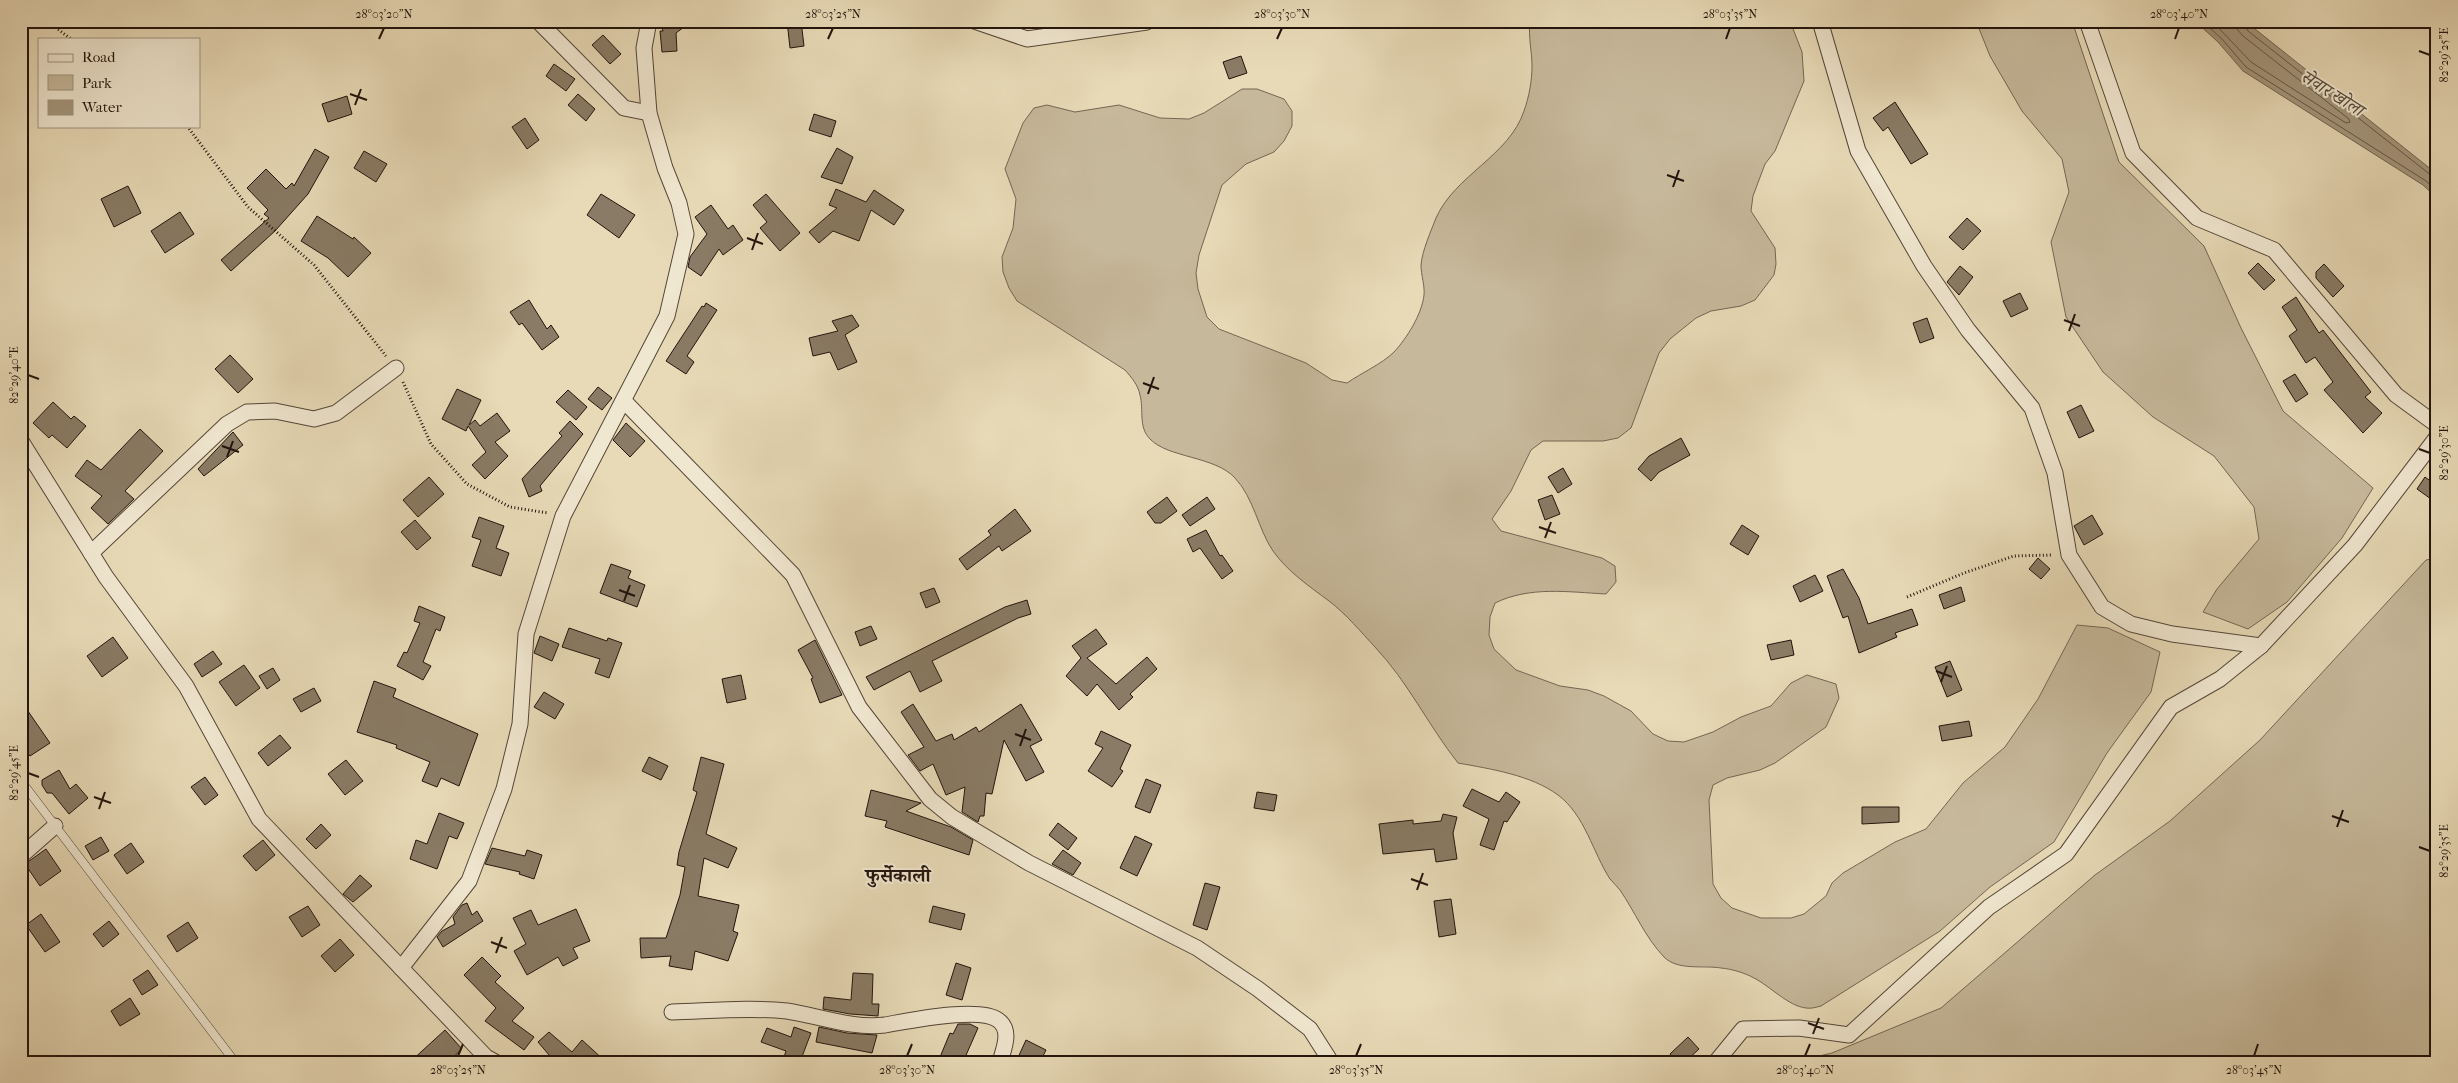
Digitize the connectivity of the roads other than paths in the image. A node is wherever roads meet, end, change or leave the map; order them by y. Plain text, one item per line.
1 (538, 21) edge
2 (649, 21) edge
3 (974, 21) edge
4 (1820, 21) edge
5 (2087, 21) edge
6 (1147, 22) dead end
7 (649, 113) junction
8 (396, 368) road end
9 (624, 401) junction
10 (2437, 425) edge
11 (2437, 437) edge
12 (21, 441) edge
13 (91, 553) junction
14 (2260, 646) junction
15 (21, 781) edge
16 (55, 826) junction
17 (21, 856) edge
18 (402, 968) junction
19 (672, 1012) dead end
20 (235, 1062) edge
21 (495, 1062) edge
22 (1000, 1062) edge
23 (1331, 1062) edge
24 (1716, 1062) edge

1 - 7 street
2 - 7 street
3 - 6 street
4 - 14 street
5 - 10 street
7 - 9 street
8 - 13 street
9 - 18 street
9 - 23 street
11 - 14 street
12 - 13 street
13 - 18 street
14 - 24 street
15 - 16 lane
16 - 17 street
16 - 20 lane
18 - 21 street
19 - 22 street

